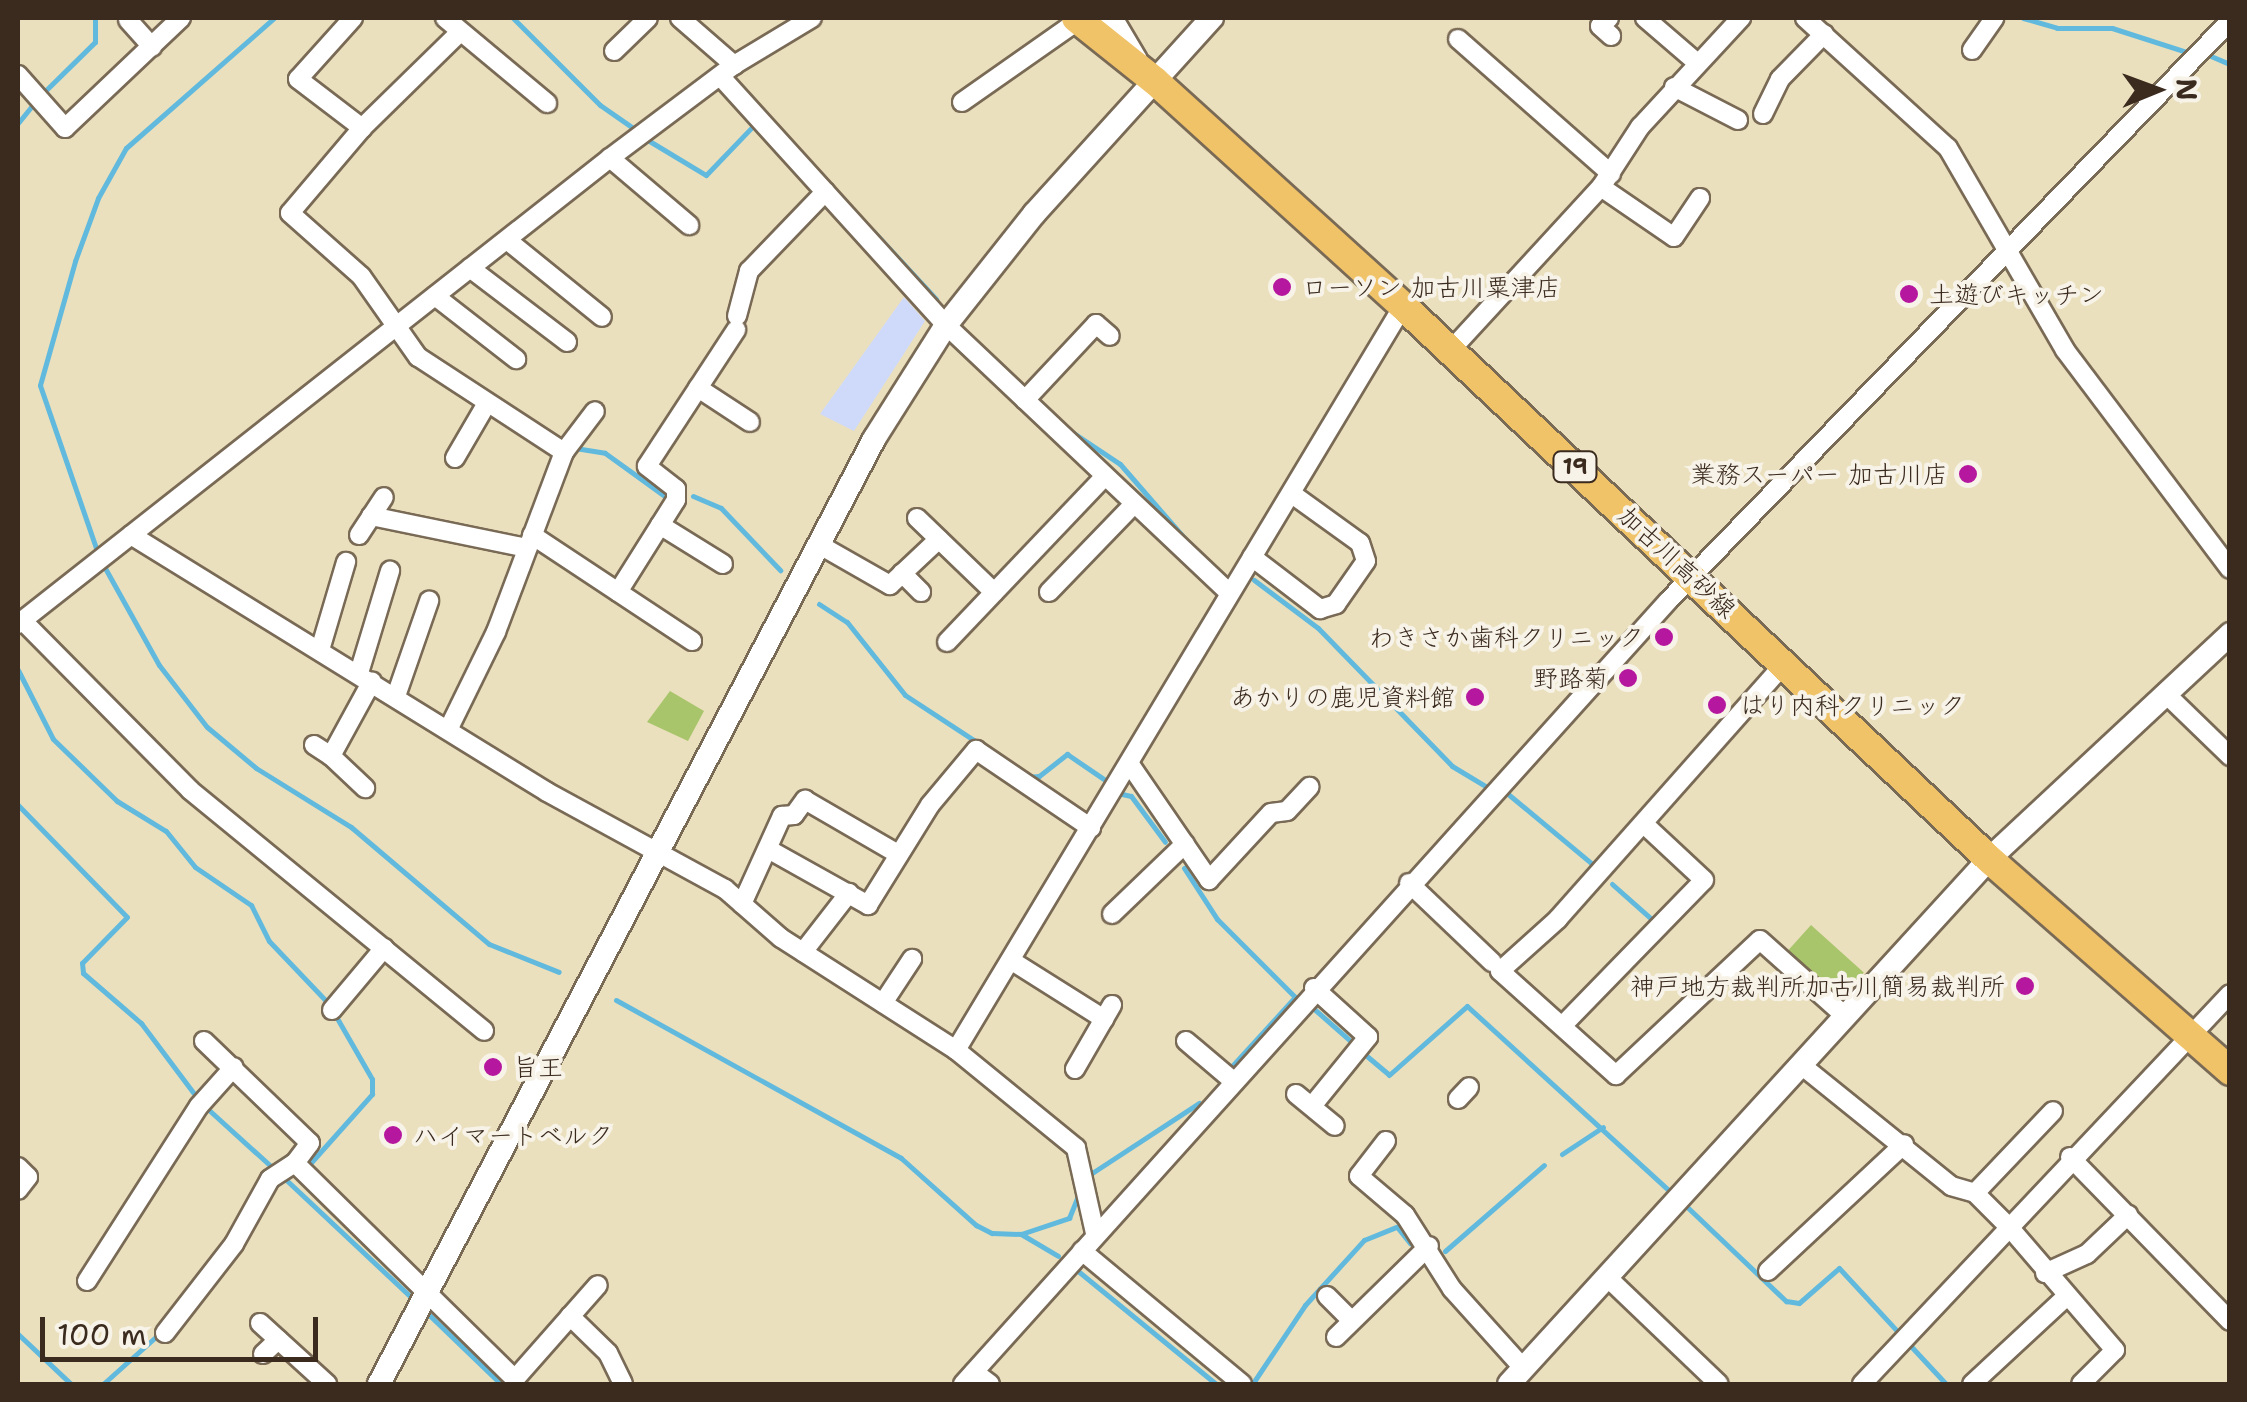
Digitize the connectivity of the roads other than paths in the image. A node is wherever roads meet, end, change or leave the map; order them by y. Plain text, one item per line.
1 (180, 18) edge
2 (353, 18) edge
3 (445, 18) edge
4 (648, 18) edge
5 (680, 18) edge
6 (812, 18) edge
7 (1112, 18) edge
8 (1212, 18) edge
9 (1645, 18) edge
10 (1740, 18) edge
11 (1806, 18) edge
12 (1078, 19) edge
13 (128, 20) dead end
14 (2230, 20) edge
15 (1984, 22) edge
16 (460, 32) junction
17 (1824, 34) junction
18 (1458, 39) dead end
19 (152, 47) junction
20 (1972, 50) dead end
21 (614, 51) dead end
22 (1695, 62) junction
23 (728, 71) junction
24 (18, 74) edge
25 (1155, 80) junction
26 (1674, 86) junction
27 (962, 102) dead end
28 (547, 103) dead end
29 (1764, 114) dead end
30 (1738, 120) dead end
31 (362, 128) junction
32 (610, 158) junction
33 (1606, 180) junction
34 (825, 192) junction
35 (1700, 198) dead end
36 (689, 225) dead end
37 (508, 240) junction
38 (2005, 252) junction
39 (470, 268) junction
40 (434, 296) junction
41 (1403, 306) junction
42 (602, 317) dead end
43 (398, 325) junction
44 (946, 325) junction
45 (1110, 336) dead end
46 (567, 342) dead end
47 (1450, 351) junction
48 (516, 358) dead end
49 (698, 388) junction
50 (1029, 396) junction
51 (487, 404) junction
52 (595, 412) dead end
53 (750, 422) dead end
54 (564, 452) junction
55 (455, 458) dead end
56 (1105, 476) junction
57 (1292, 494) junction
58 (384, 497) dead end
59 (1134, 504) junction
60 (371, 516) junction
61 (918, 518) dead end
62 (660, 525) junction
63 (131, 535) junction
64 (359, 536) dead end
65 (938, 538) junction
66 (530, 542) junction
67 (818, 544) junction
68 (1252, 557) junction
69 (346, 562) dead end
70 (723, 564) dead end
71 (2230, 569) edge
72 (390, 571) dead end
73 (902, 574) junction
74 (1692, 576) junction
75 (618, 592) junction
76 (921, 592) dead end
77 (994, 592) junction
78 (1049, 592) dead end
79 (1230, 594) junction
80 (432, 612) dead end
81 (20, 622) edge
82 (2230, 634) edge
83 (692, 641) dead end
84 (947, 642) dead end
85 (320, 650) junction
86 (1785, 663) junction
87 (365, 677) junction
88 (2165, 694) junction
89 (396, 696) junction
90 (449, 728) junction
91 (314, 745) dead end
92 (331, 756) junction
93 (2230, 756) edge
94 (1129, 763) junction
95 (1310, 787) dead end
96 (365, 788) dead end
97 (1645, 825) junction
98 (1091, 828) junction
99 (1185, 844) junction
100 (768, 849) junction
101 (659, 850) junction
102 (898, 854) junction
103 (1989, 859) junction
104 (1409, 883) junction
105 (848, 894) junction
106 (742, 904) junction
107 (1112, 914) dead end
108 (384, 948) junction
109 (803, 952) junction
110 (912, 959) dead end
111 (1012, 961) junction
112 (1492, 962) dead end
113 (1314, 988) junction
114 (2230, 994) edge
115 (883, 1003) junction
116 (332, 1010) dead end
117 (1844, 1015) junction
118 (1563, 1025) junction
119 (484, 1030) dead end
120 (2188, 1034) junction
121 (1186, 1041) dead end
122 (204, 1042) dead end
123 (956, 1050) junction
124 (1800, 1064) junction
125 (234, 1068) junction
126 (1076, 1069) dead end
127 (2230, 1071) edge
128 (1231, 1079) junction
129 (1296, 1094) dead end
130 (1312, 1106) junction
131 (2053, 1111) dead end
132 (1335, 1126) dead end
133 (1386, 1141) dead end
134 (1904, 1144) junction
135 (2070, 1157) junction
136 (294, 1163) junction
137 (18, 1168) edge
138 (18, 1190) edge
139 (1975, 1193) junction
140 (2128, 1216) junction
141 (2010, 1228) junction
142 (1095, 1233) junction
143 (1429, 1246) junction
144 (1082, 1251) junction
145 (1768, 1271) dead end
146 (2045, 1273) junction
147 (1608, 1278) junction
148 (88, 1281) dead end
149 (598, 1285) dead end
150 (428, 1290) junction
151 (1327, 1296) dead end
152 (2065, 1298) junction
153 (570, 1316) junction
154 (2230, 1320) edge
155 (1352, 1321) junction
156 (260, 1323) dead end
157 (165, 1333) dead end
158 (1336, 1337) dead end
159 (278, 1340) junction
160 (263, 1354) dead end
161 (1516, 1377) edge
162 (968, 1378) edge
163 (326, 1384) edge
164 (379, 1384) edge
165 (623, 1384) edge
166 (990, 1384) edge
167 (1242, 1384) edge
168 (1720, 1384) edge
169 (1862, 1384) edge
170 (1972, 1384) edge
171 (2080, 1384) edge

1 - 19 street
2 - 31 street
3 - 16 street
4 - 21 street
5 - 23 street
6 - 23 street
7 - 25 street
8 - 25 street
9 - 22 street
10 - 22 street
11 - 17 street
12 - 25 main road, 加古川高砂線 / 19
12 - 27 street
13 - 19 street
14 - 38 street
15 - 20 street
16 - 28 street
16 - 31 street
17 - 29 street
17 - 38 street
18 - 33 street
19 - 24 street
22 - 26 street
23 - 32 street
23 - 34 street
25 - 41 main road, 加古川高砂線 / 19
25 - 44 street
26 - 30 street
26 - 33 street
31 - 43 street
32 - 36 street
32 - 37 street
33 - 35 street
33 - 47 street
34 - 44 street
34 - 49 street
37 - 39 street
37 - 42 street
38 - 71 street
38 - 74 street
39 - 40 street
39 - 46 street
40 - 43 street
40 - 48 street
41 - 47 main road, 加古川高砂線 / 19
41 - 57 street
43 - 51 street
43 - 63 street
44 - 50 street
44 - 67 street
45 - 50 street
47 - 74 main road, 加古川高砂線 / 19
49 - 53 street
49 - 62 street
50 - 56 street
51 - 54 street
51 - 55 street
52 - 54 street
54 - 66 street
56 - 59 street
56 - 77 street
57 - 68 street
57 - 68 street
58 - 60 street
59 - 78 street
59 - 79 street
60 - 64 street
60 - 66 street
61 - 65 street
62 - 70 street
62 - 75 street
63 - 81 street
63 - 85 street
65 - 73 street
65 - 77 street
66 - 75 street
66 - 90 street
67 - 73 street
67 - 101 street
68 - 79 street
69 - 85 street
72 - 87 street
73 - 76 street
74 - 86 main road, 加古川高砂線 / 19
74 - 104 street
75 - 83 street
77 - 84 street
79 - 94 street
80 - 89 street
81 - 108 street
82 - 88 street
85 - 87 street
86 - 97 street
86 - 103 main road, 加古川高砂線 / 19
87 - 89 street
87 - 92 street
88 - 93 street
88 - 103 street
89 - 90 street
90 - 101 street
91 - 92 street
92 - 96 street
94 - 98 street
94 - 99 street
95 - 99 street
97 - 118 street
97 - 118 street
98 - 102 street
98 - 111 street
99 - 107 street
100 - 102 street
100 - 105 street
100 - 106 street
101 - 106 street
101 - 150 street
102 - 105 street
103 - 117 street
103 - 120 main road, 加古川高砂線 / 19
104 - 112 street
104 - 113 street
105 - 109 street
106 - 109 street
108 - 116 street
108 - 119 street
109 - 115 street
110 - 115 street
111 - 123 street
111 - 126 street
113 - 128 street
113 - 130 street
114 - 120 street
115 - 123 street
117 - 118 street
117 - 124 street
120 - 127 main road, 加古川高砂線 / 19
120 - 135 street
121 - 128 street
122 - 125 street
123 - 142 street
124 - 134 street
124 - 147 street
125 - 136 street
125 - 148 street
128 - 142 street
129 - 130 street
130 - 132 street
131 - 139 street
133 - 143 street
134 - 139 street
134 - 145 street
135 - 140 street
135 - 141 street
136 - 150 street
136 - 157 street
137 - 138 street
139 - 141 street
140 - 146 street
140 - 154 street
141 - 146 street
141 - 169 street
142 - 144 street
143 - 155 street
143 - 161 street
144 - 162 street
144 - 167 street
146 - 152 street
147 - 161 street
147 - 168 street
149 - 153 street
150 - 153 street
150 - 164 street
151 - 155 street
152 - 170 street
152 - 171 street
153 - 165 street
155 - 158 street
156 - 159 street
159 - 160 street
159 - 163 street
162 - 166 street

